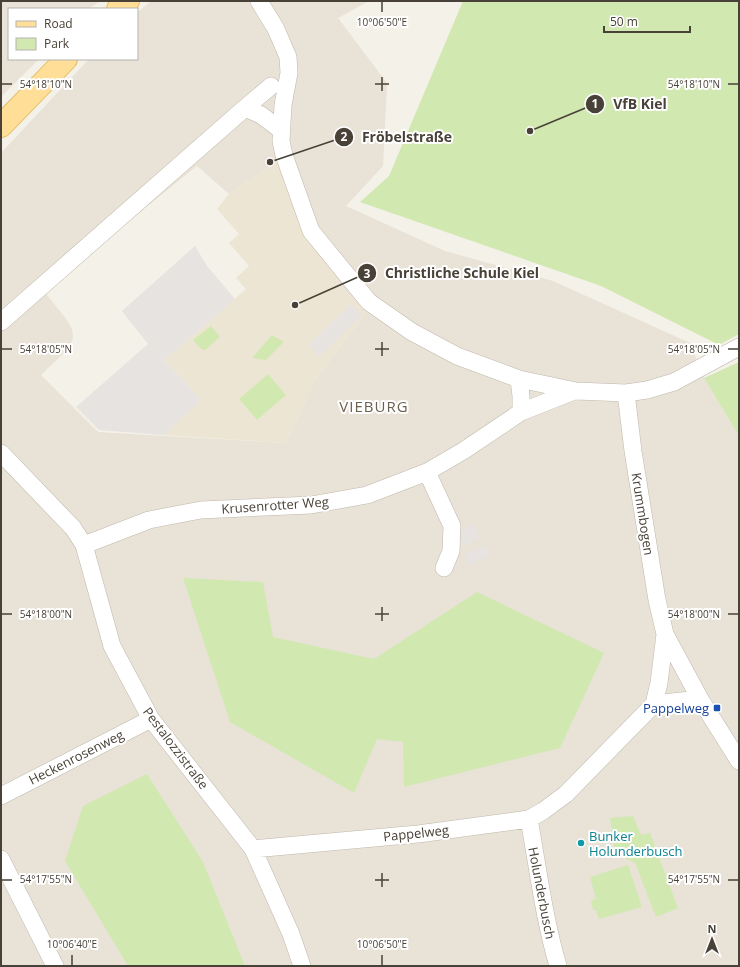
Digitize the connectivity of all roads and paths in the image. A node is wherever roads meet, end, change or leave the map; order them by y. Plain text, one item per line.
1 (128, 1) edge
2 (259, 1) edge
3 (119, 8) edge
4 (65, 60) edge
5 (270, 86) dead end
6 (245, 108) junction
7 (1, 126) edge
8 (281, 130) junction
9 (1, 322) edge
10 (739, 347) edge
11 (519, 379) junction
12 (576, 391) junction
13 (626, 393) junction
14 (521, 412) junction
15 (1, 453) edge
16 (427, 472) junction
17 (84, 545) junction
18 (444, 568) dead end
19 (665, 634) junction
20 (700, 700) junction
21 (654, 704) junction
22 (151, 719) junction
23 (739, 761) edge
24 (1, 796) edge
25 (529, 819) junction
26 (252, 849) junction
27 (1, 859) edge
28 (55, 966) edge
29 (302, 966) edge
30 (558, 966) edge

1 - 3 main road
2 - 8 street, Krusenrotter Weg
4 - 7 main road
5 - 6 street
6 - 8 street
6 - 9 street
8 - 11 street, Krusenrotter Weg
10 - 13 street, Krusenrotter Weg
11 - 12 street, Krusenrotter Weg
11 - 14 street
12 - 13 street, Krusenrotter Weg
12 - 14 street, Krusenrotter Weg
13 - 19 street, Krummbogen
14 - 16 street, Krusenrotter Weg
15 - 17 street, Pestalozzistraße
16 - 17 street, Krusenrotter Weg
16 - 18 street
17 - 22 street, Pestalozzistraße
19 - 20 street, Krummbogen
19 - 21 street, Krummbogen
20 - 21 street
20 - 23 street, Krummbogen
21 - 25 street, Pappelweg
22 - 24 street, Heckenrosenweg
22 - 26 street, Pestalozzistraße
25 - 26 street, Pappelweg
25 - 30 street, Holunderbusch
26 - 29 street, Pestalozzistraße
27 - 28 street

